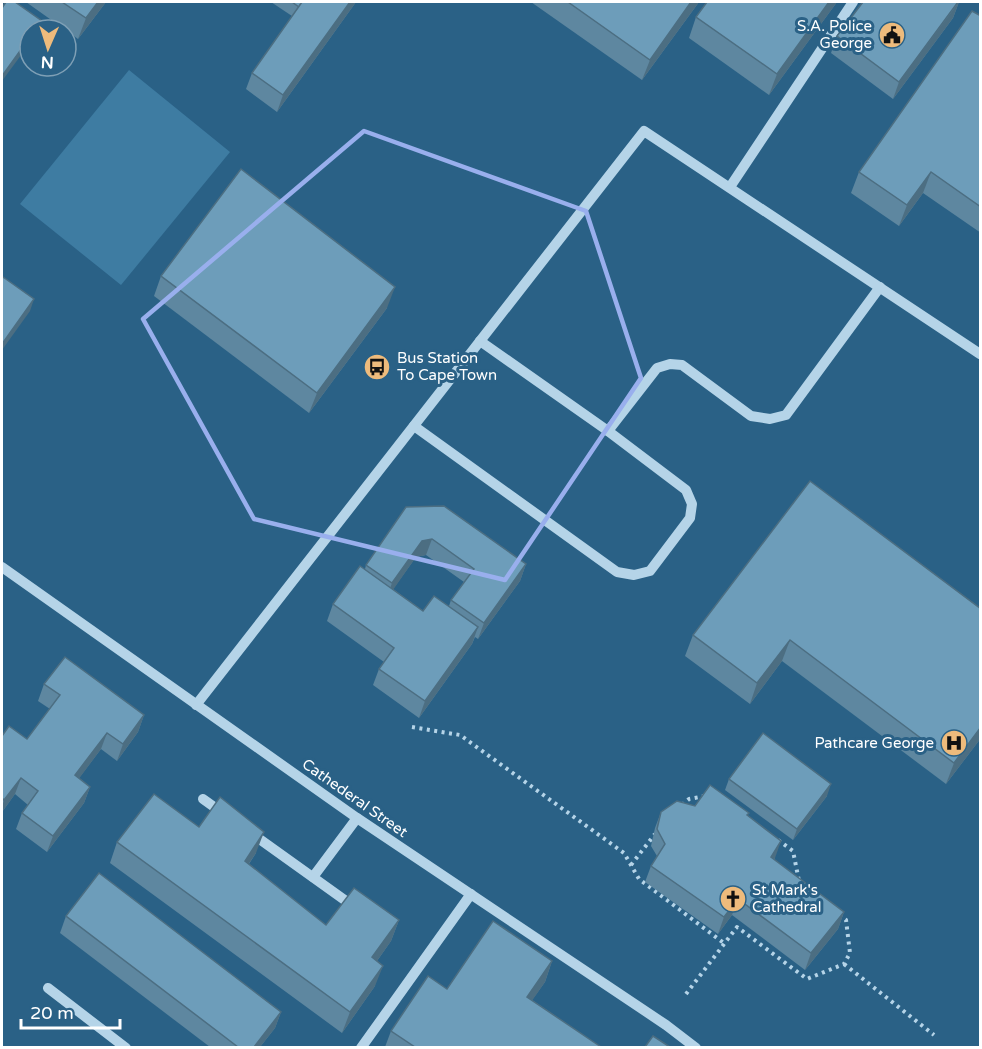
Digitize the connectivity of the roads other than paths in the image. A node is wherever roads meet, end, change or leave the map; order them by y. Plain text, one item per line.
1 (854, 2) edge
2 (730, 187) junction
3 (880, 287) junction
4 (480, 341) junction
5 (981, 354) edge
6 (414, 426) junction
7 (608, 431) junction
8 (2, 567) edge
9 (196, 705) junction
10 (203, 800) dead end
11 (357, 818) junction
12 (313, 877) junction
13 (471, 894) junction
14 (353, 906) edge
15 (48, 988) dead end
16 (126, 1047) edge
17 (363, 1047) edge
18 (696, 1047) edge

1 - 2 street
2 - 3 street
2 - 4 street
3 - 5 street
3 - 7 street
4 - 6 street
4 - 7 street
6 - 7 street
6 - 9 street
8 - 9 street, Cathederal Street
9 - 11 street, Cathederal Street
10 - 12 street
11 - 12 street
11 - 13 street, Cathederal Street
12 - 14 street
13 - 17 street
13 - 18 street, Cathederal Street
15 - 16 street

